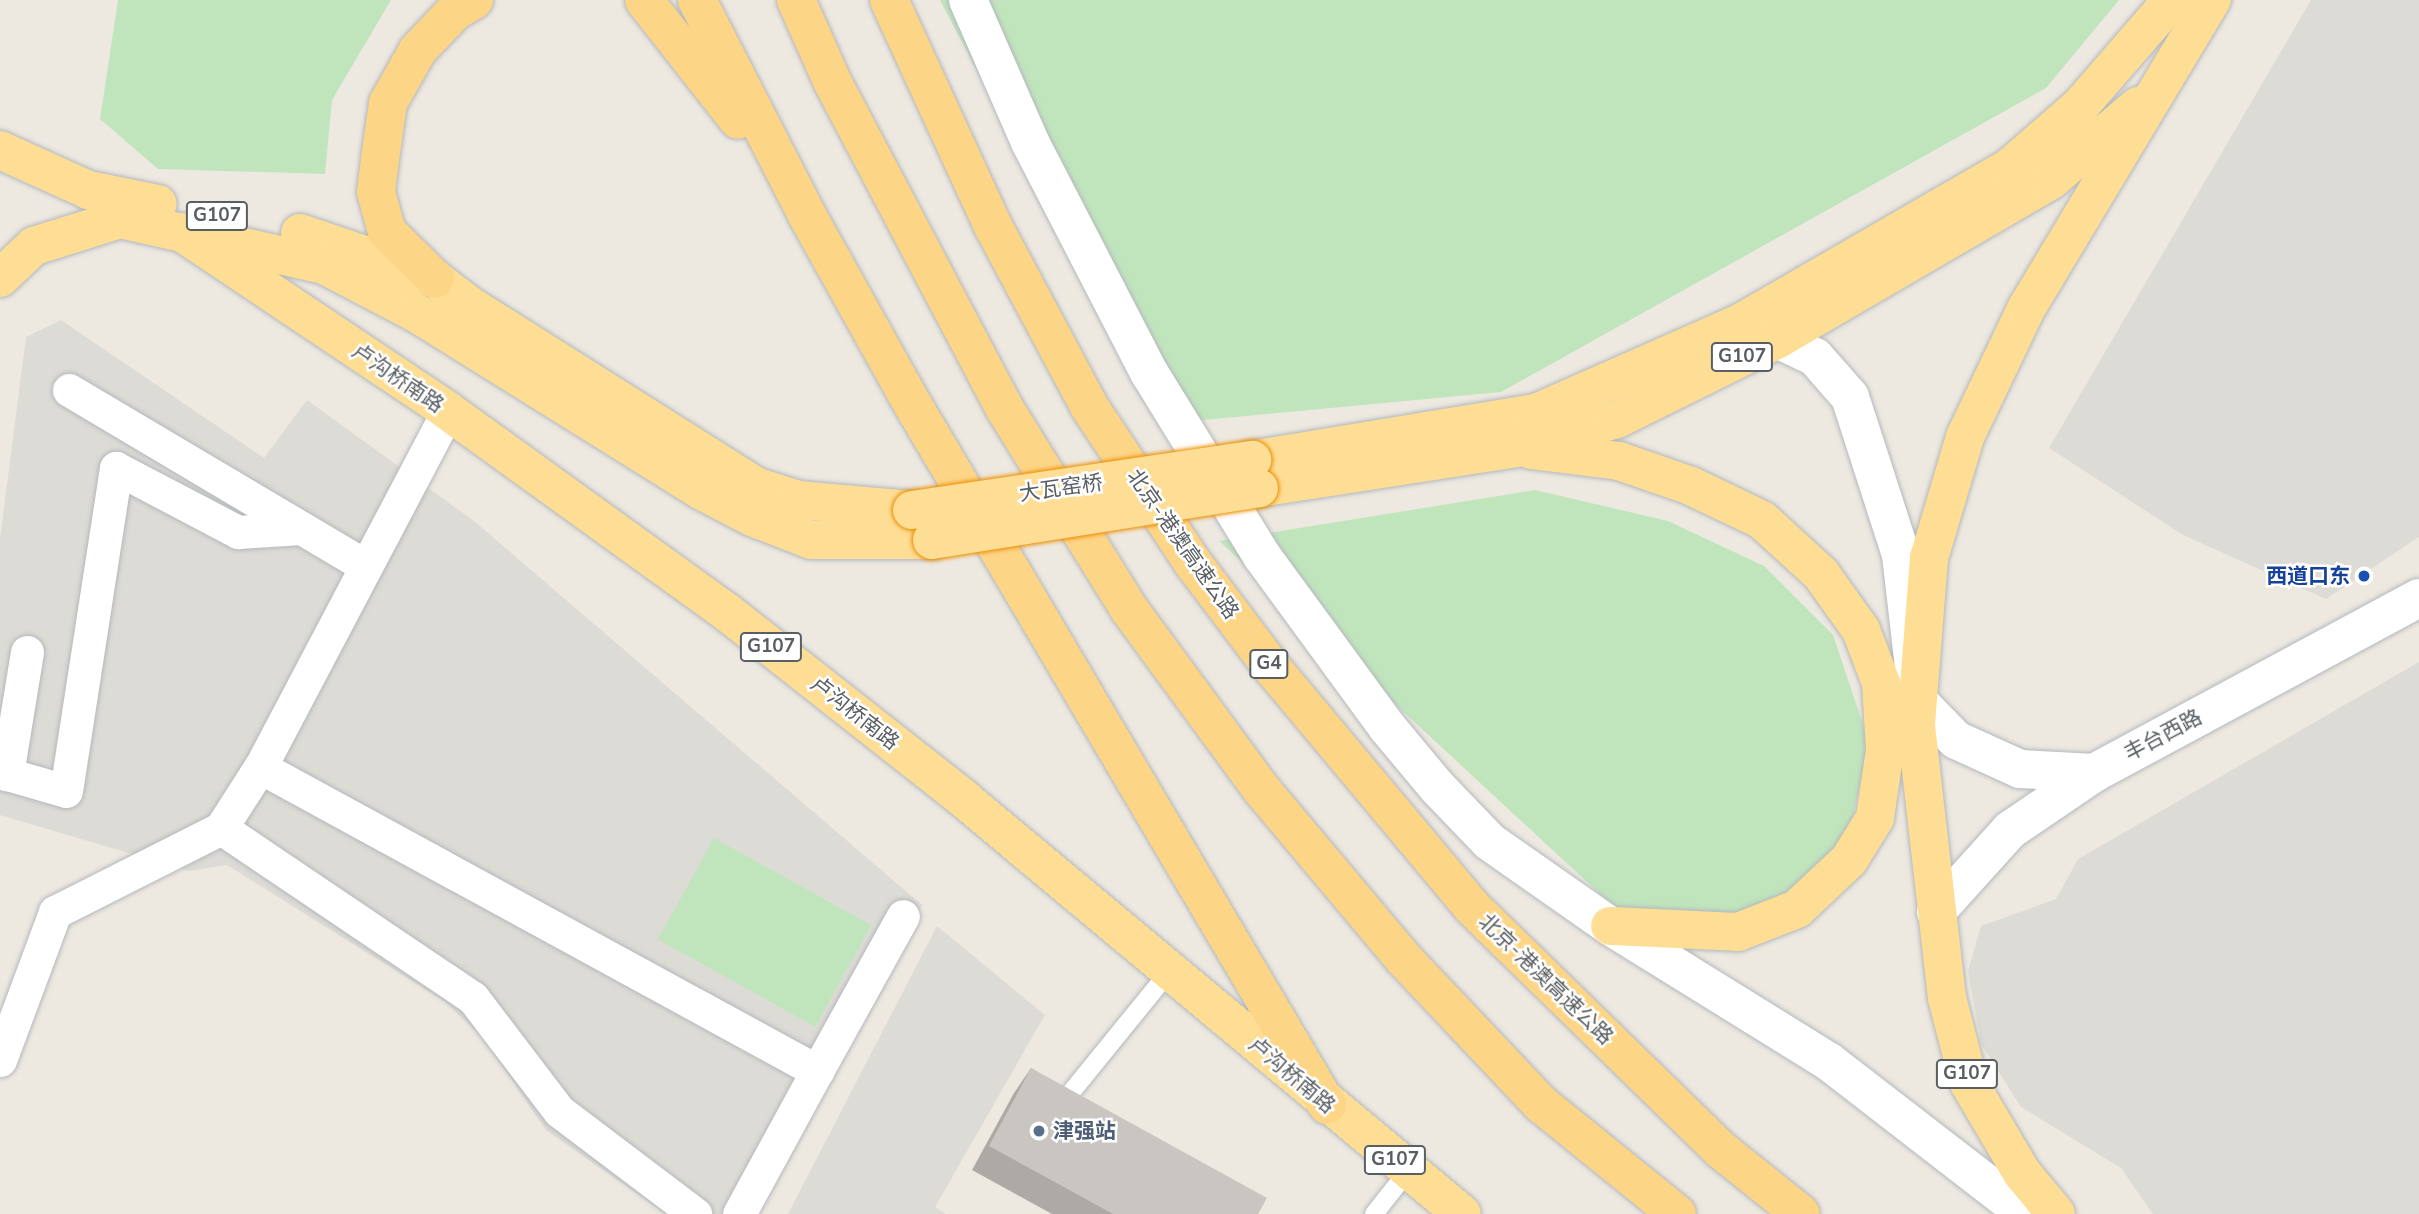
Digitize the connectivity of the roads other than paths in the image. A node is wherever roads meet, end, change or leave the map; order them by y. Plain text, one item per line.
1 (474, 0) edge
2 (644, 0) edge
3 (697, 0) edge
4 (796, 0) edge
5 (889, 0) edge
6 (968, 0) edge
7 (2172, 0) edge
8 (2212, 0) edge
9 (2164, 84) junction
10 (0, 150) edge
11 (807, 215) junction
12 (181, 232) junction
13 (0, 278) edge
14 (435, 279) junction
15 (1742, 322) junction
16 (1778, 340) junction
17 (69, 390) dead end
18 (448, 411) junction
19 (1516, 448) junction
20 (1256, 474) junction
21 (922, 525) junction
22 (301, 528) junction
23 (366, 566) junction
24 (2419, 598) edge
25 (27, 652) dead end
26 (1918, 701) junction
27 (260, 767) junction
28 (2094, 773) junction
29 (221, 828) junction
30 (1936, 912) junction
31 (903, 916) dead end
32 (1610, 926) junction
33 (1169, 972) junction
34 (0, 1060) edge
35 (817, 1071) junction
36 (1328, 1105) junction
37 (1087, 1115) edge
38 (1408, 1171) junction
39 (695, 1214) edge
40 (739, 1214) edge
41 (1374, 1214) edge
42 (1462, 1214) edge
43 (1677, 1214) edge
44 (1801, 1214) edge
45 (2026, 1214) edge
46 (2056, 1214) edge

1 - 14 highway
2 - 11 highway
3 - 11 highway
4 - 43 highway
5 - 44 highway, 北京-港澳高速公路 / G4
6 - 32 street
7 - 15 highway, G107
8 - 9 highway, G107
9 - 16 highway, G107
9 - 26 highway, G107
10 - 14 highway, G107
11 - 36 highway
12 - 13 highway, G107
12 - 18 highway, 卢沟桥南路 / G107
12 - 21 highway, G107
14 - 21 highway, G107
15 - 16 street
15 - 20 highway, G107
16 - 19 highway, G107
16 - 26 street
17 - 22 street
18 - 23 street
18 - 33 highway, 卢沟桥南路 / G107
19 - 20 highway, G107
19 - 32 highway
20 - 21 highway, 大瓦窑桥 / G107, bridge
22 - 23 street
22 - 25 street
23 - 27 street
24 - 28 street, 丰台西路
26 - 28 street
26 - 30 highway, G107
27 - 29 street
27 - 35 street
28 - 30 street, 丰台西路
29 - 34 street
29 - 39 street
30 - 46 highway, G107
31 - 35 street
32 - 45 street
33 - 36 highway, 卢沟桥南路 / G107
33 - 37 lane
35 - 40 street
36 - 38 highway, 卢沟桥南路 / G107
38 - 41 lane
38 - 42 highway, 卢沟桥南路 / G107

